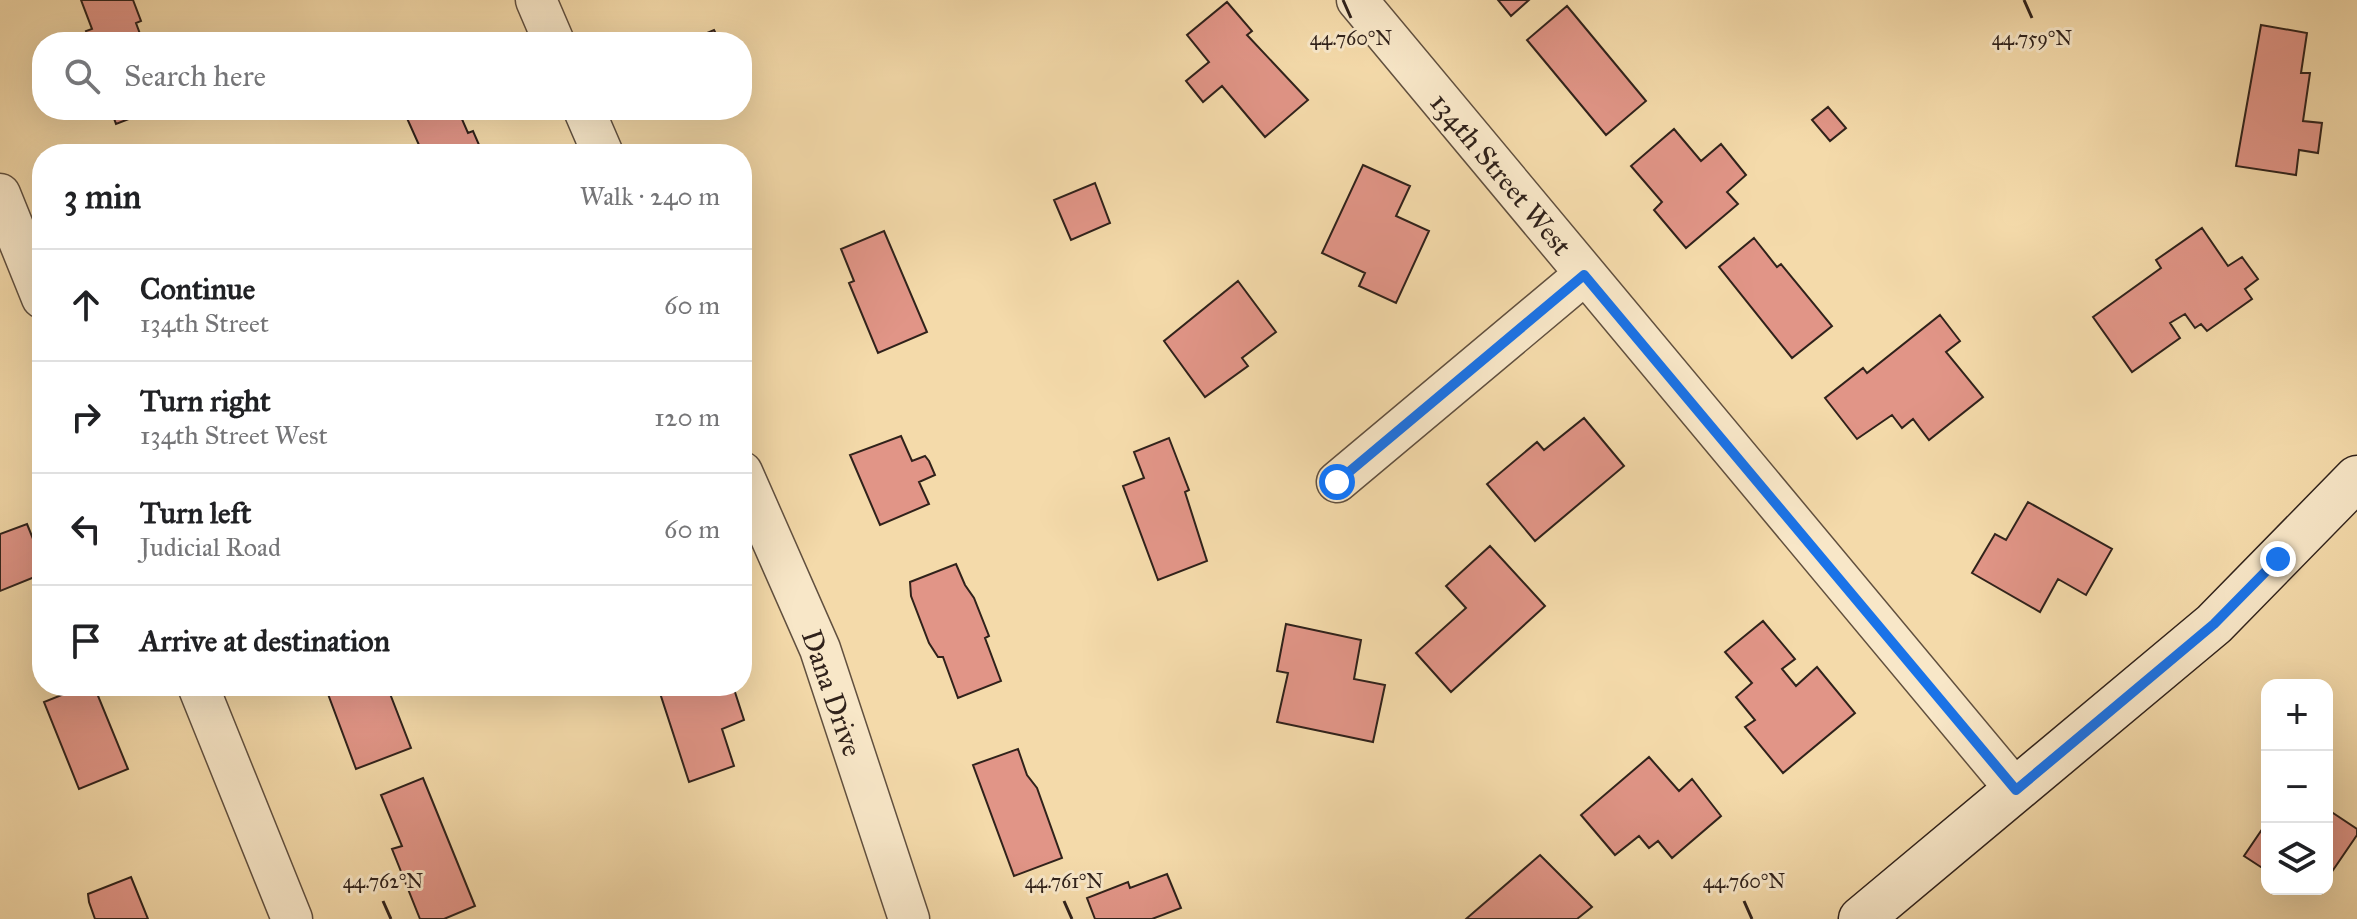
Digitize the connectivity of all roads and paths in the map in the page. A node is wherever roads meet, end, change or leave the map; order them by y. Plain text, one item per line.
1 (536, 0) edge
2 (1357, 0) edge
3 (550, 32) edge
4 (588, 120) edge
5 (599, 144) edge
6 (0, 194) edge
7 (32, 273) edge
8 (1584, 275) junction
9 (2357, 478) edge
10 (1337, 482) dead end
11 (752, 495) edge
12 (202, 696) edge
13 (2016, 790) junction
14 (292, 919) edge
15 (909, 919) edge
16 (1861, 919) edge

1 - 3 street
2 - 8 street, 134th Street West
4 - 5 street
6 - 7 street
8 - 10 street
8 - 13 street, 134th Street West
9 - 13 street
11 - 15 street, Dana Drive
12 - 14 street
13 - 16 street

